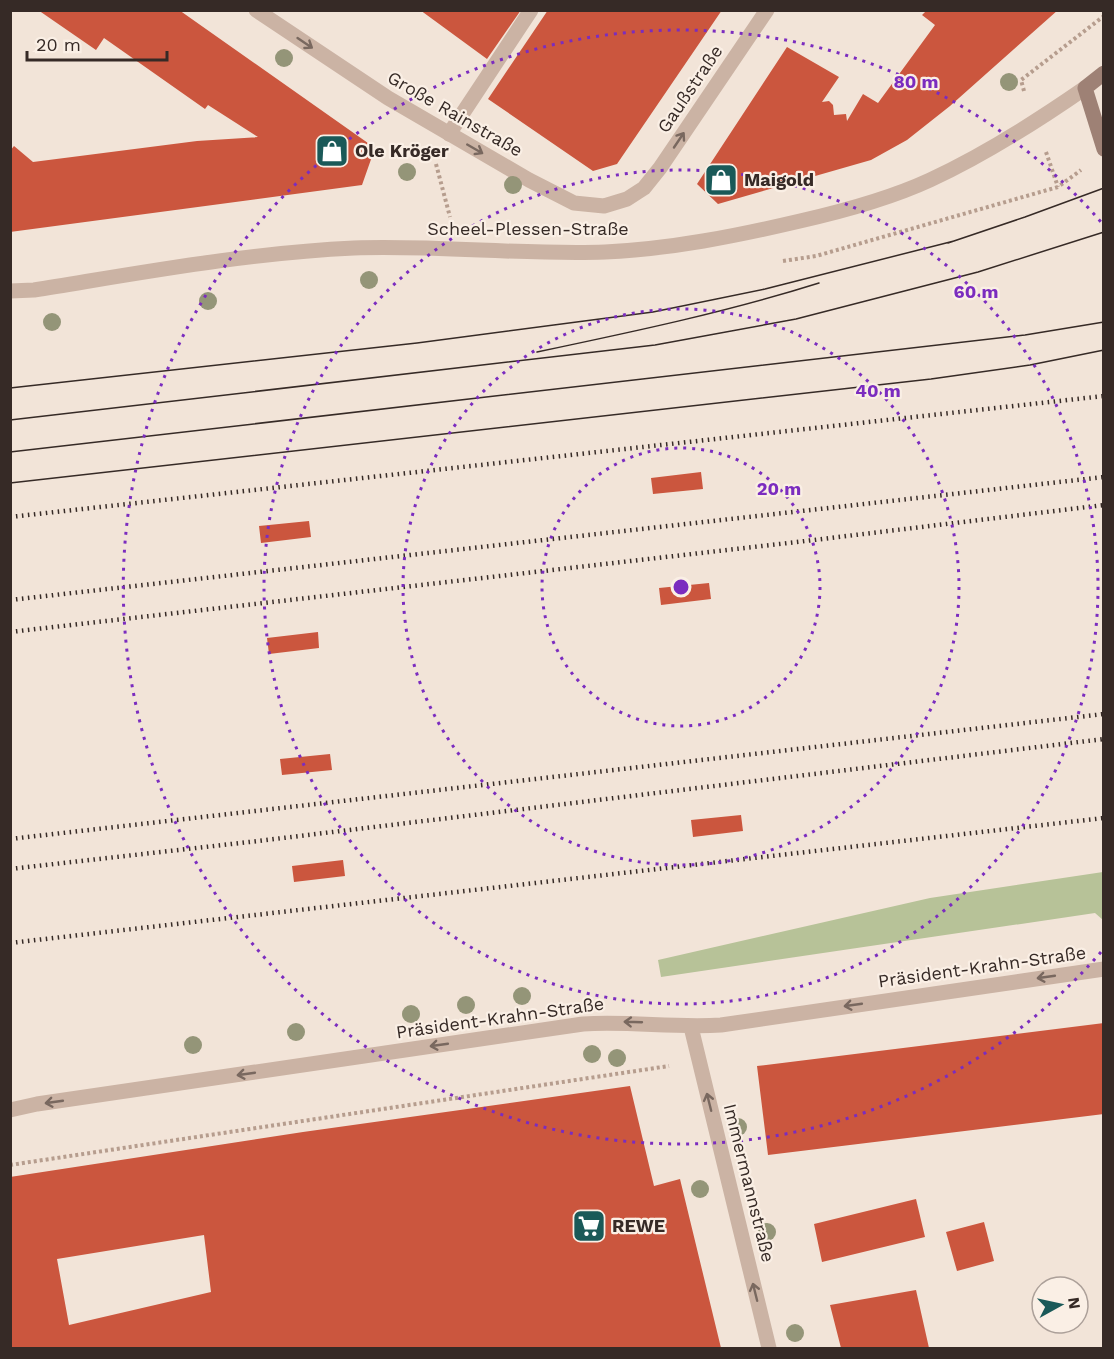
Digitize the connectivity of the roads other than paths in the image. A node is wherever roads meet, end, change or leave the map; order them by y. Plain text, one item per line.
1 (256, 10) edge
2 (531, 10) edge
3 (768, 10) edge
4 (1104, 74) edge
5 (1104, 82) edge
6 (1085, 88) junction
7 (449, 134) junction
8 (1104, 149) edge
9 (644, 188) joint
10 (10, 291) edge
11 (1104, 969) edge
12 (691, 1027) junction
13 (10, 1110) edge
14 (769, 1348) edge

1 -> 7 street, Große Rainstraße
2 - 7 street
9 -> 3 street, Gaußstraße
4 - 6 main road
5 - 6 main road
6 - 8 main road
6 - 10 street, Scheel-Plessen-Straße
7 -> 9 street, Große Rainstraße
11 -> 12 street, Präsident-Krahn-Straße
12 -> 13 street, Präsident-Krahn-Straße
14 -> 12 street, Immermannstraße

